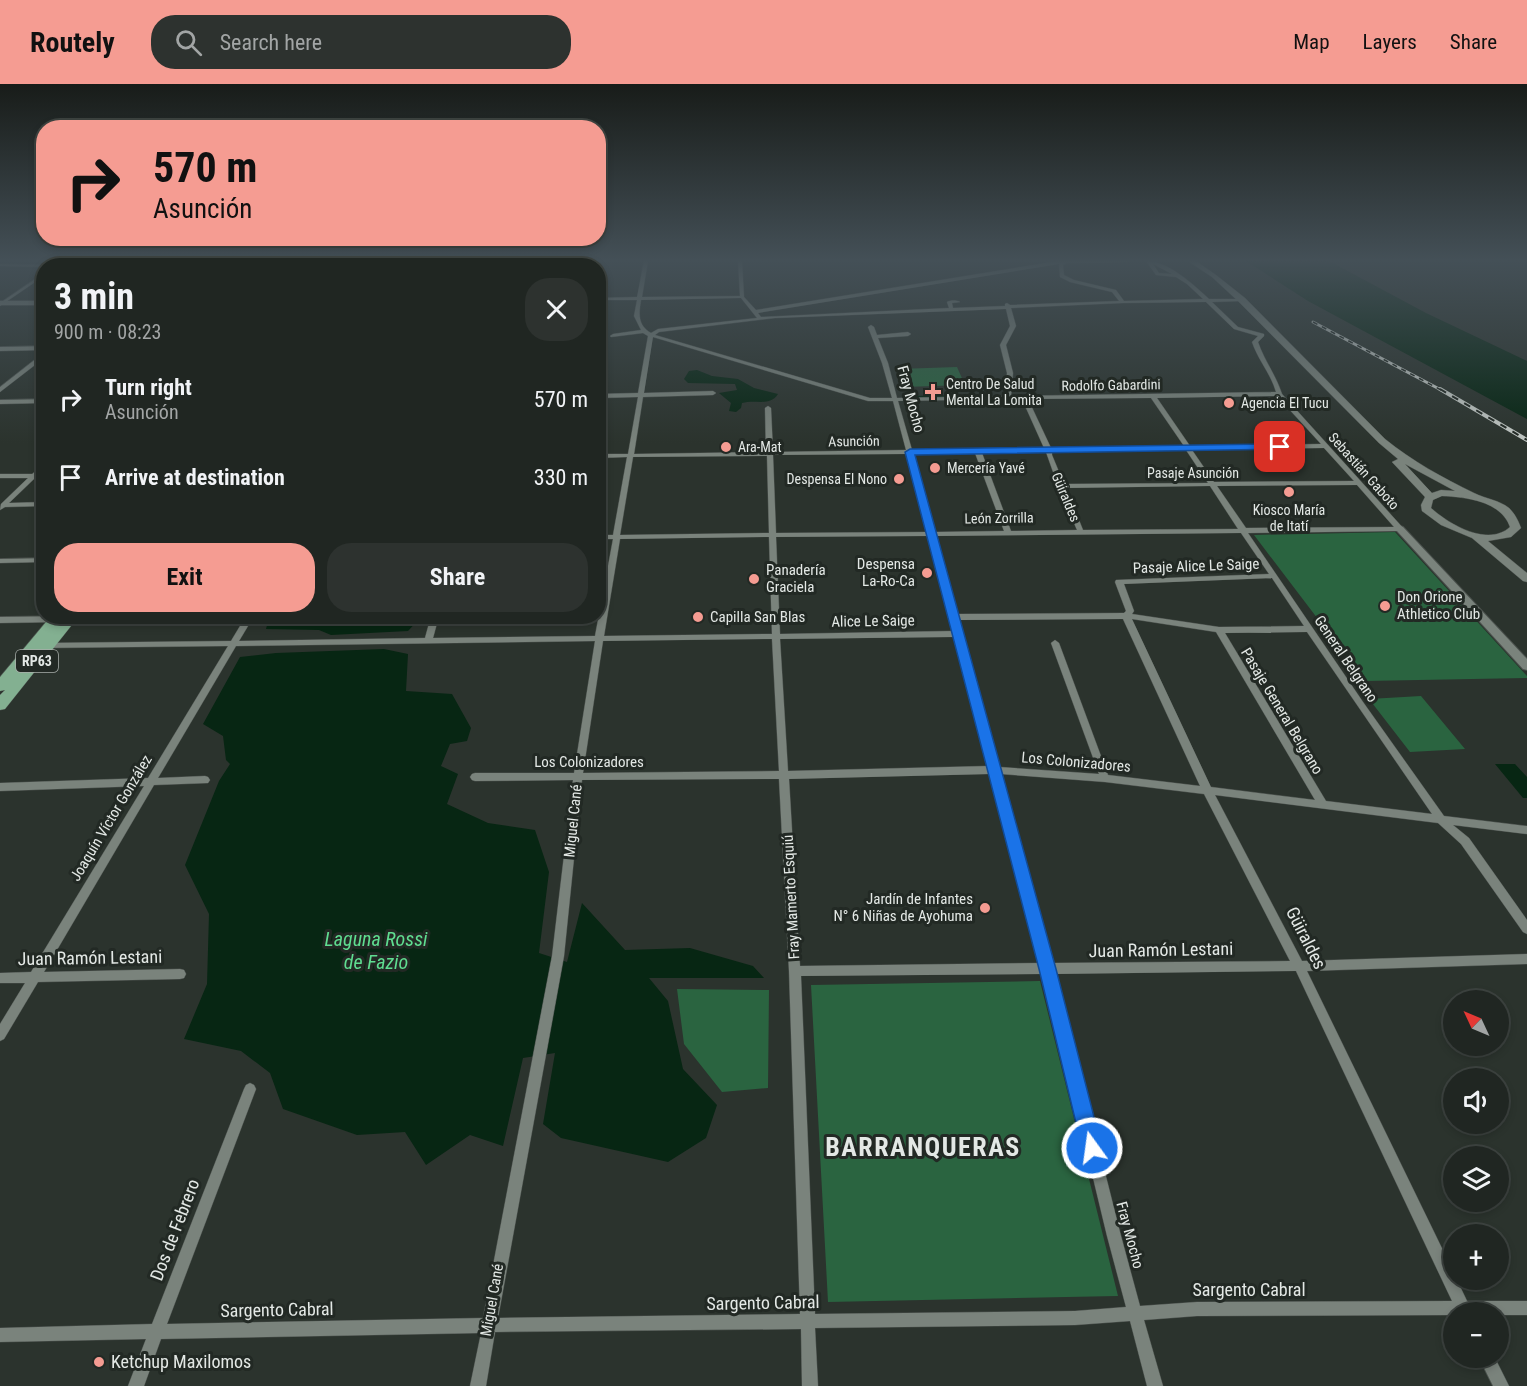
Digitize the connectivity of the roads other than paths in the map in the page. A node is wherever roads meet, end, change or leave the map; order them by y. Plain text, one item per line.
1 (639, 322) edge
2 (731, 322) edge
3 (1012, 322) edge
4 (1229, 322) edge
5 (1265, 322) edge
6 (871, 327) dead end
7 (1271, 328) junction
8 (644, 331) junction
9 (908, 334) dead end
10 (651, 335) junction
11 (1262, 335) junction
12 (613, 336) dead end
13 (875, 337) junction
14 (36, 348) edge
15 (0, 349) edge
16 (36, 361) edge
17 (0, 390) edge
18 (713, 393) dead end
19 (1279, 394) junction
20 (641, 395) junction
21 (606, 396) edge
22 (1153, 396) junction
23 (1008, 398) junction
24 (1024, 398) junction
25 (895, 400) junction
26 (36, 401) edge
27 (0, 402) edge
28 (768, 408) dead end
29 (1382, 441) junction
30 (1325, 446) junction
31 (1189, 449) junction
32 (978, 451) junction
33 (1049, 451) junction
34 (910, 452) junction
35 (769, 454) junction
36 (630, 455) junction
37 (606, 456) edge
38 (36, 473) edge
39 (0, 476) edge
40 (33, 476) junction
41 (1360, 483) junction
42 (1212, 485) junction
43 (1061, 486) junction
44 (1430, 496) junction
45 (1472, 496) junction
46 (36, 504) edge
47 (2, 506) edge
48 (1240, 529) junction
49 (1400, 529) junction
50 (1080, 530) junction
51 (931, 532) junction
52 (1008, 532) junction
53 (772, 535) junction
54 (1475, 536) junction
55 (606, 537) edge
56 (617, 537) junction
57 (1503, 537) junction
58 (36, 560) edge
59 (0, 561) edge
60 (1273, 576) junction
61 (1525, 578) edge
62 (1119, 582) joint
63 (606, 599) edge
64 (1126, 615) junction
65 (954, 617) junction
66 (36, 619) edge
67 (0, 621) edge
68 (58, 624) edge
69 (62, 624) edge
70 (245, 624) edge
71 (433, 624) edge
72 (602, 624) edge
73 (1308, 629) junction
74 (1219, 630) junction
75 (959, 634) junction
76 (777, 637) junction
77 (599, 639) junction
78 (428, 641) junction
79 (1055, 643) dead end
80 (233, 645) junction
81 (49, 646) junction
82 (33, 647) junction
83 (1527, 666) edge
84 (23, 677) junction
85 (2, 681) edge
86 (0, 705) edge
87 (993, 770) junction
88 (785, 775) junction
89 (475, 777) dead end
90 (578, 778) junction
91 (1105, 778) junction
92 (205, 780) dead end
93 (149, 783) junction
94 (0, 787) edge
95 (1208, 792) junction
96 (1323, 805) junction
97 (1442, 821) junction
98 (1527, 830) edge
99 (1527, 929) edge
100 (1527, 959) edge
101 (1299, 966) junction
102 (1047, 969) junction
103 (795, 971) junction
104 (180, 974) dead end
105 (0, 978) edge
106 (34, 978) junction
107 (0, 1035) edge
108 (250, 1089) dead end
109 (1461, 1302) edge
110 (1527, 1308) edge
111 (1509, 1309) edge
112 (1443, 1311) edge
113 (1136, 1314) junction
114 (808, 1322) junction
115 (488, 1325) junction
116 (156, 1333) junction
117 (0, 1335) edge
118 (1492, 1368) edge
119 (136, 1386) edge
120 (478, 1386) edge
121 (810, 1386) edge
122 (1155, 1386) edge
123 (1501, 1386) edge

1 - 8 street
2 - 10 street
3 - 23 street
4 - 11 street
5 - 7 main road
6 - 13 street, Fray Mocho
7 - 11 street
7 - 29 main road
8 - 10 street
8 - 12 street
9 - 13 street
10 - 20 street, Miguel Cané
10 - 25 street, Rodolfo Gabardini
11 - 19 street, Sebastián Gaboto
13 - 25 street, Fray Mocho
14 - 15 street
16 - 17 street
18 - 20 street
19 - 22 street, Rodolfo Gabardini
19 - 30 street, Sebastián Gaboto
20 - 21 street
20 - 36 street, Miguel Cané
22 - 24 street, Rodolfo Gabardini
22 - 31 street, General Belgrano
23 - 24 street, Rodolfo Gabardini
23 - 25 street, Rodolfo Gabardini
24 - 33 street, Güiraldes
25 - 34 street, Fray Mocho
26 - 27 street
28 - 35 street, Fray Mamerto Esquiú
29 - 44 main road
29 - 45 main road
30 - 31 street, Asunción
30 - 41 street, Sebastián Gaboto
31 - 33 street, Asunción
31 - 42 street, General Belgrano
32 - 33 street, Asunción
32 - 34 street, Asunción
32 - 52 street
33 - 43 street, Güiraldes
34 - 35 street, Asunción
34 - 51 street, Fray Mocho
35 - 36 street, Asunción
35 - 53 street, Fray Mamerto Esquiú
36 - 37 street, Asunción
36 - 56 street, Miguel Cané
38 - 40 street
39 - 40 street
40 - 47 street
41 - 42 street, Pasaje Asunción
41 - 49 street, Sebastián Gaboto
42 - 43 street, Pasaje Asunción
42 - 48 street, General Belgrano
43 - 50 street, Güiraldes
44 - 45 main road
44 - 54 main road
45 - 57 main road
46 - 47 street
48 - 49 street, León Zorrilla
48 - 50 street, León Zorrilla
48 - 60 street, General Belgrano
49 - 83 street
50 - 52 street, León Zorrilla
51 - 52 street, León Zorrilla
51 - 53 street, León Zorrilla
51 - 65 street, Fray Mocho
53 - 56 street, León Zorrilla
53 - 76 street, Fray Mamerto Esquiú
54 - 57 main road
54 - 61 main road
55 - 56 street, León Zorrilla
56 - 63 street, Miguel Cané
57 - 61 main road
58 - 59 street
60 - 62 street, Pasaje Alice Le Saige
60 - 73 street, General Belgrano
62 - 64 street, Güiraldes
64 - 65 street
64 - 74 street
64 - 95 street, Güiraldes
65 - 75 street, Fray Mocho
66 - 67 street
68 - 82 main road, RP63
69 - 81 main road, RP63
70 - 80 street, Joaquín Víctor González
71 - 78 street
72 - 77 street, Miguel Cané
73 - 74 street
73 - 97 street, General Belgrano
74 - 96 street, Pasaje General Belgrano
75 - 76 street, Alice Le Saige
75 - 87 street, Fray Mocho
76 - 77 street, Alice Le Saige
76 - 88 street, Fray Mamerto Esquiú
77 - 78 street, Alice Le Saige
77 - 90 street, Miguel Cané
78 - 80 street, Alice Le Saige
79 - 91 street
80 - 81 street, Alice Le Saige
80 - 93 street, Joaquín Víctor González
81 - 82 street, Alice Le Saige
81 - 84 main road, RP63
82 - 85 main road, RP63
84 - 85 street
84 - 86 main road, RP63
87 - 88 street, Los Colonizadores
87 - 91 street, Los Colonizadores
87 - 102 street, Fray Mocho
88 - 90 street, Los Colonizadores
88 - 103 street, Fray Mamerto Esquiú
89 - 90 street, Los Colonizadores
90 - 115 street, Miguel Cané
91 - 95 street, Los Colonizadores
92 - 93 street
93 - 94 street
93 - 106 street, Joaquín Víctor González
95 - 96 street, Los Colonizadores
95 - 101 street, Güiraldes
96 - 97 street, Los Colonizadores
97 - 98 street, Los Colonizadores
97 - 99 street, General Belgrano
100 - 101 street, Juan Ramón Lestani
101 - 102 street, Juan Ramón Lestani
101 - 109 street, Güiraldes
102 - 103 street, Juan Ramón Lestani
102 - 113 street, Fray Mocho
103 - 114 street, Fray Mamerto Esquiú
104 - 106 street, Juan Ramón Lestani
105 - 106 street, Juan Ramón Lestani
106 - 107 street, Joaquín Víctor González
108 - 116 street, Dos de Febrero
110 - 111 street, Sargento Cabral
112 - 113 street, Sargento Cabral
113 - 114 street, Sargento Cabral
113 - 122 street, Fray Mocho
114 - 115 street, Sargento Cabral
114 - 121 street, Fray Mamerto Esquiú
115 - 116 street, Sargento Cabral
115 - 120 street, Miguel Cané
116 - 117 street, Sargento Cabral
116 - 119 street, Dos de Febrero
118 - 123 street

